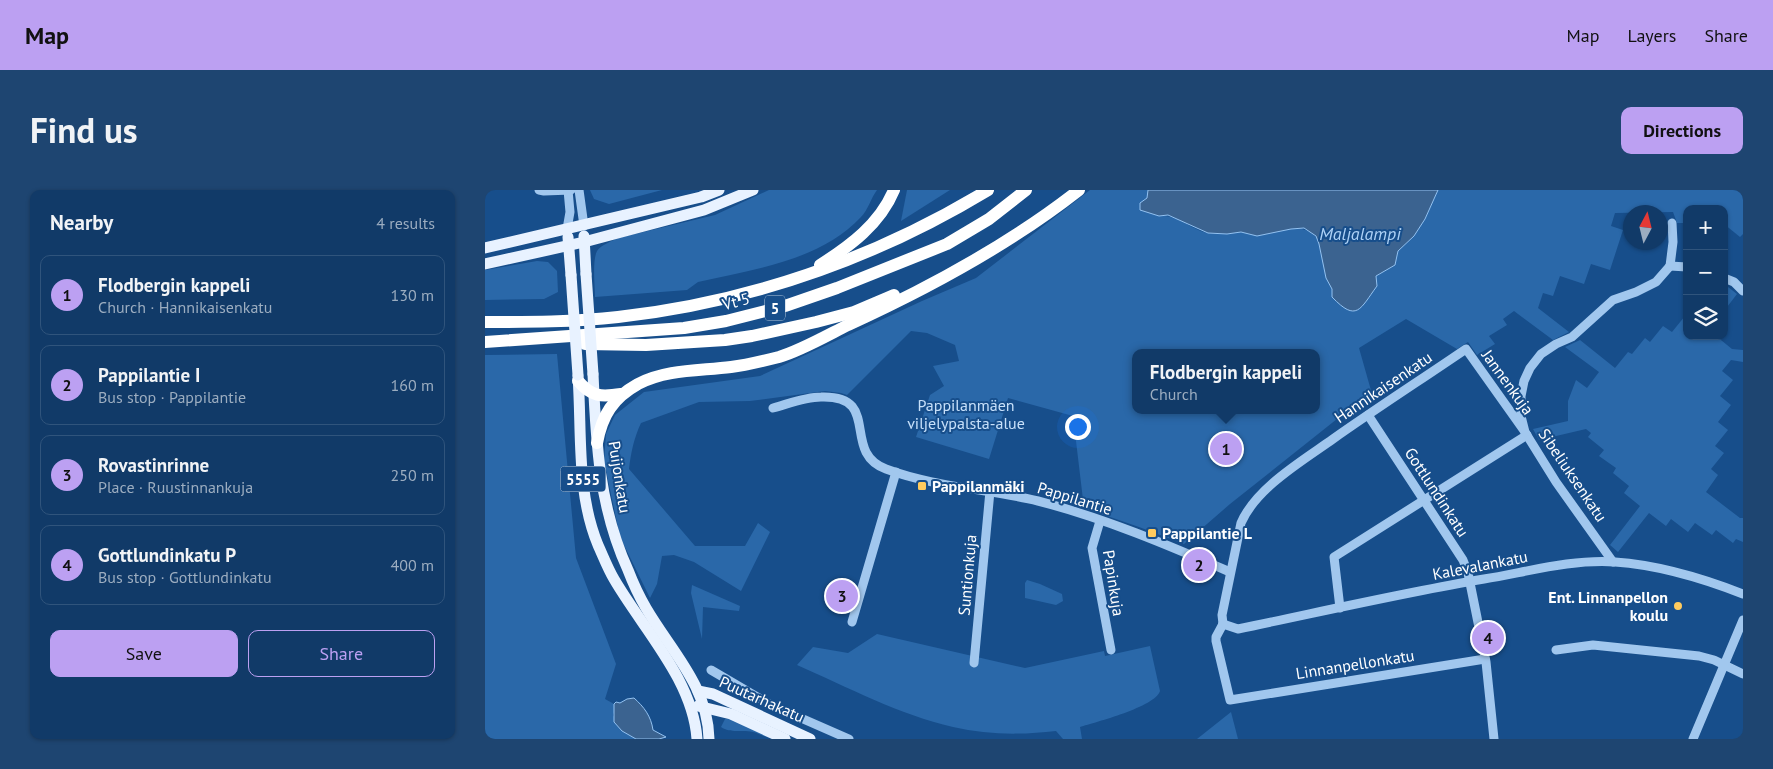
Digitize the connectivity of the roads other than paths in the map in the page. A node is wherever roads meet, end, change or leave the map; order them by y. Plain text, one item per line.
1 (539, 190) edge
2 (569, 190) edge
3 (579, 190) edge
4 (719, 190) edge
5 (753, 190) edge
6 (894, 190) edge
7 (988, 190) edge
8 (1026, 190) edge
9 (1079, 190) edge
10 (1672, 223) dead end
11 (584, 226) junction
12 (567, 229) junction
13 (584, 242) junction
14 (569, 245) junction
15 (485, 248) edge
16 (485, 264) edge
17 (1670, 266) junction
18 (1683, 267) edge
19 (961, 268) junction
20 (797, 279) junction
21 (1728, 280) edge
22 (1743, 291) edge
23 (485, 322) edge
24 (491, 343) edge
25 (1466, 349) joint
26 (578, 378) junction
27 (594, 394) junction
28 (621, 394) junction
29 (773, 408) dead end
30 (1368, 415) junction
31 (1526, 433) junction
32 (597, 443) junction
33 (896, 472) junction
34 (990, 491) junction
35 (1425, 500) junction
36 (1100, 521) junction
37 (1613, 562) junction
38 (1230, 572) junction
39 (1469, 581) junction
40 (1743, 594) edge
41 (1340, 608) junction
42 (1743, 620) edge
43 (852, 622) dead end
44 (1223, 624) junction
45 (1111, 650) dead end
46 (1556, 650) dead end
47 (1485, 658) junction
48 (974, 663) dead end
49 (1724, 666) junction
50 (711, 670) dead end
51 (1743, 674) edge
52 (698, 691) junction
53 (1230, 700) joint
54 (688, 701) junction
55 (705, 707) junction
56 (797, 735) edge
57 (697, 739) edge
58 (709, 739) edge
59 (785, 739) edge
60 (810, 739) edge
61 (849, 739) edge
62 (1494, 739) edge
63 (1693, 739) edge

1 - 2 street
2 - 12 street, 5555
3 - 11 street, 5555
4 - 11 main road
5 - 13 main road
6 - 20 highway
7 - 20 highway, Vt 5 / 5
8 - 24 highway, Vt 5 / 5
9 - 19 highway
10 - 17 street
11 - 12 main road
11 - 13 main road, Puijonkatu / 5555
12 - 14 main road, Puijonkatu / 5555
12 - 15 main road
13 - 14 main road
13 - 27 main road, Puijonkatu / 5555, bridge
14 - 16 main road
14 - 26 main road, Puijonkatu / 5555, bridge
17 - 18 street
17 - 31 street, Sibeliuksenkatu
19 - 24 highway
19 - 28 highway
20 - 23 highway, Vt 5 / 5
21 - 22 street
25 - 30 street, Hannikaisenkatu
25 - 31 street, Jannenkuja
26 - 27 highway
26 - 54 main road, Puijonkatu / 5555
27 - 28 highway
27 - 32 main road, Puijonkatu / 5555
28 - 32 highway
29 - 33 street, Pappilantie
30 - 35 street, Gottlundinkatu
30 - 38 street, Hannikaisenkatu
31 - 35 street
31 - 37 street, Sibeliuksenkatu
32 - 52 main road, Puijonkatu / 5555
33 - 34 street, Pappilantie
33 - 43 street
34 - 36 street, Pappilantie
34 - 48 street, Suntionkuja
35 - 39 street, Gottlundinkatu
35 - 41 street
36 - 38 street, Pappilantie
36 - 45 street, Papinkuja
37 - 39 street, Kalevalankatu
37 - 40 street, Kalevalankatu
38 - 44 street, Hannikaisenkatu
39 - 41 street, Kalevalankatu
39 - 47 street, Gottlundinkatu
41 - 44 street, Kalevalankatu
42 - 49 street
44 - 53 street, Hannikaisenkatu
46 - 49 street
47 - 53 street, Linnanpellonkatu
47 - 62 street, Gottlundinkatu
49 - 51 street
49 - 63 street
50 - 61 street
52 - 54 main road, Puutarhakatu
52 - 55 main road, Puijonkatu / 5555
52 - 56 main road, Puutarhakatu
54 - 55 main road, Puutarhakatu
54 - 57 main road, Puijonkatu / 5555
55 - 58 main road, Puijonkatu / 5555
55 - 59 main road, Puutarhakatu
56 - 60 main road, Puutarhakatu

